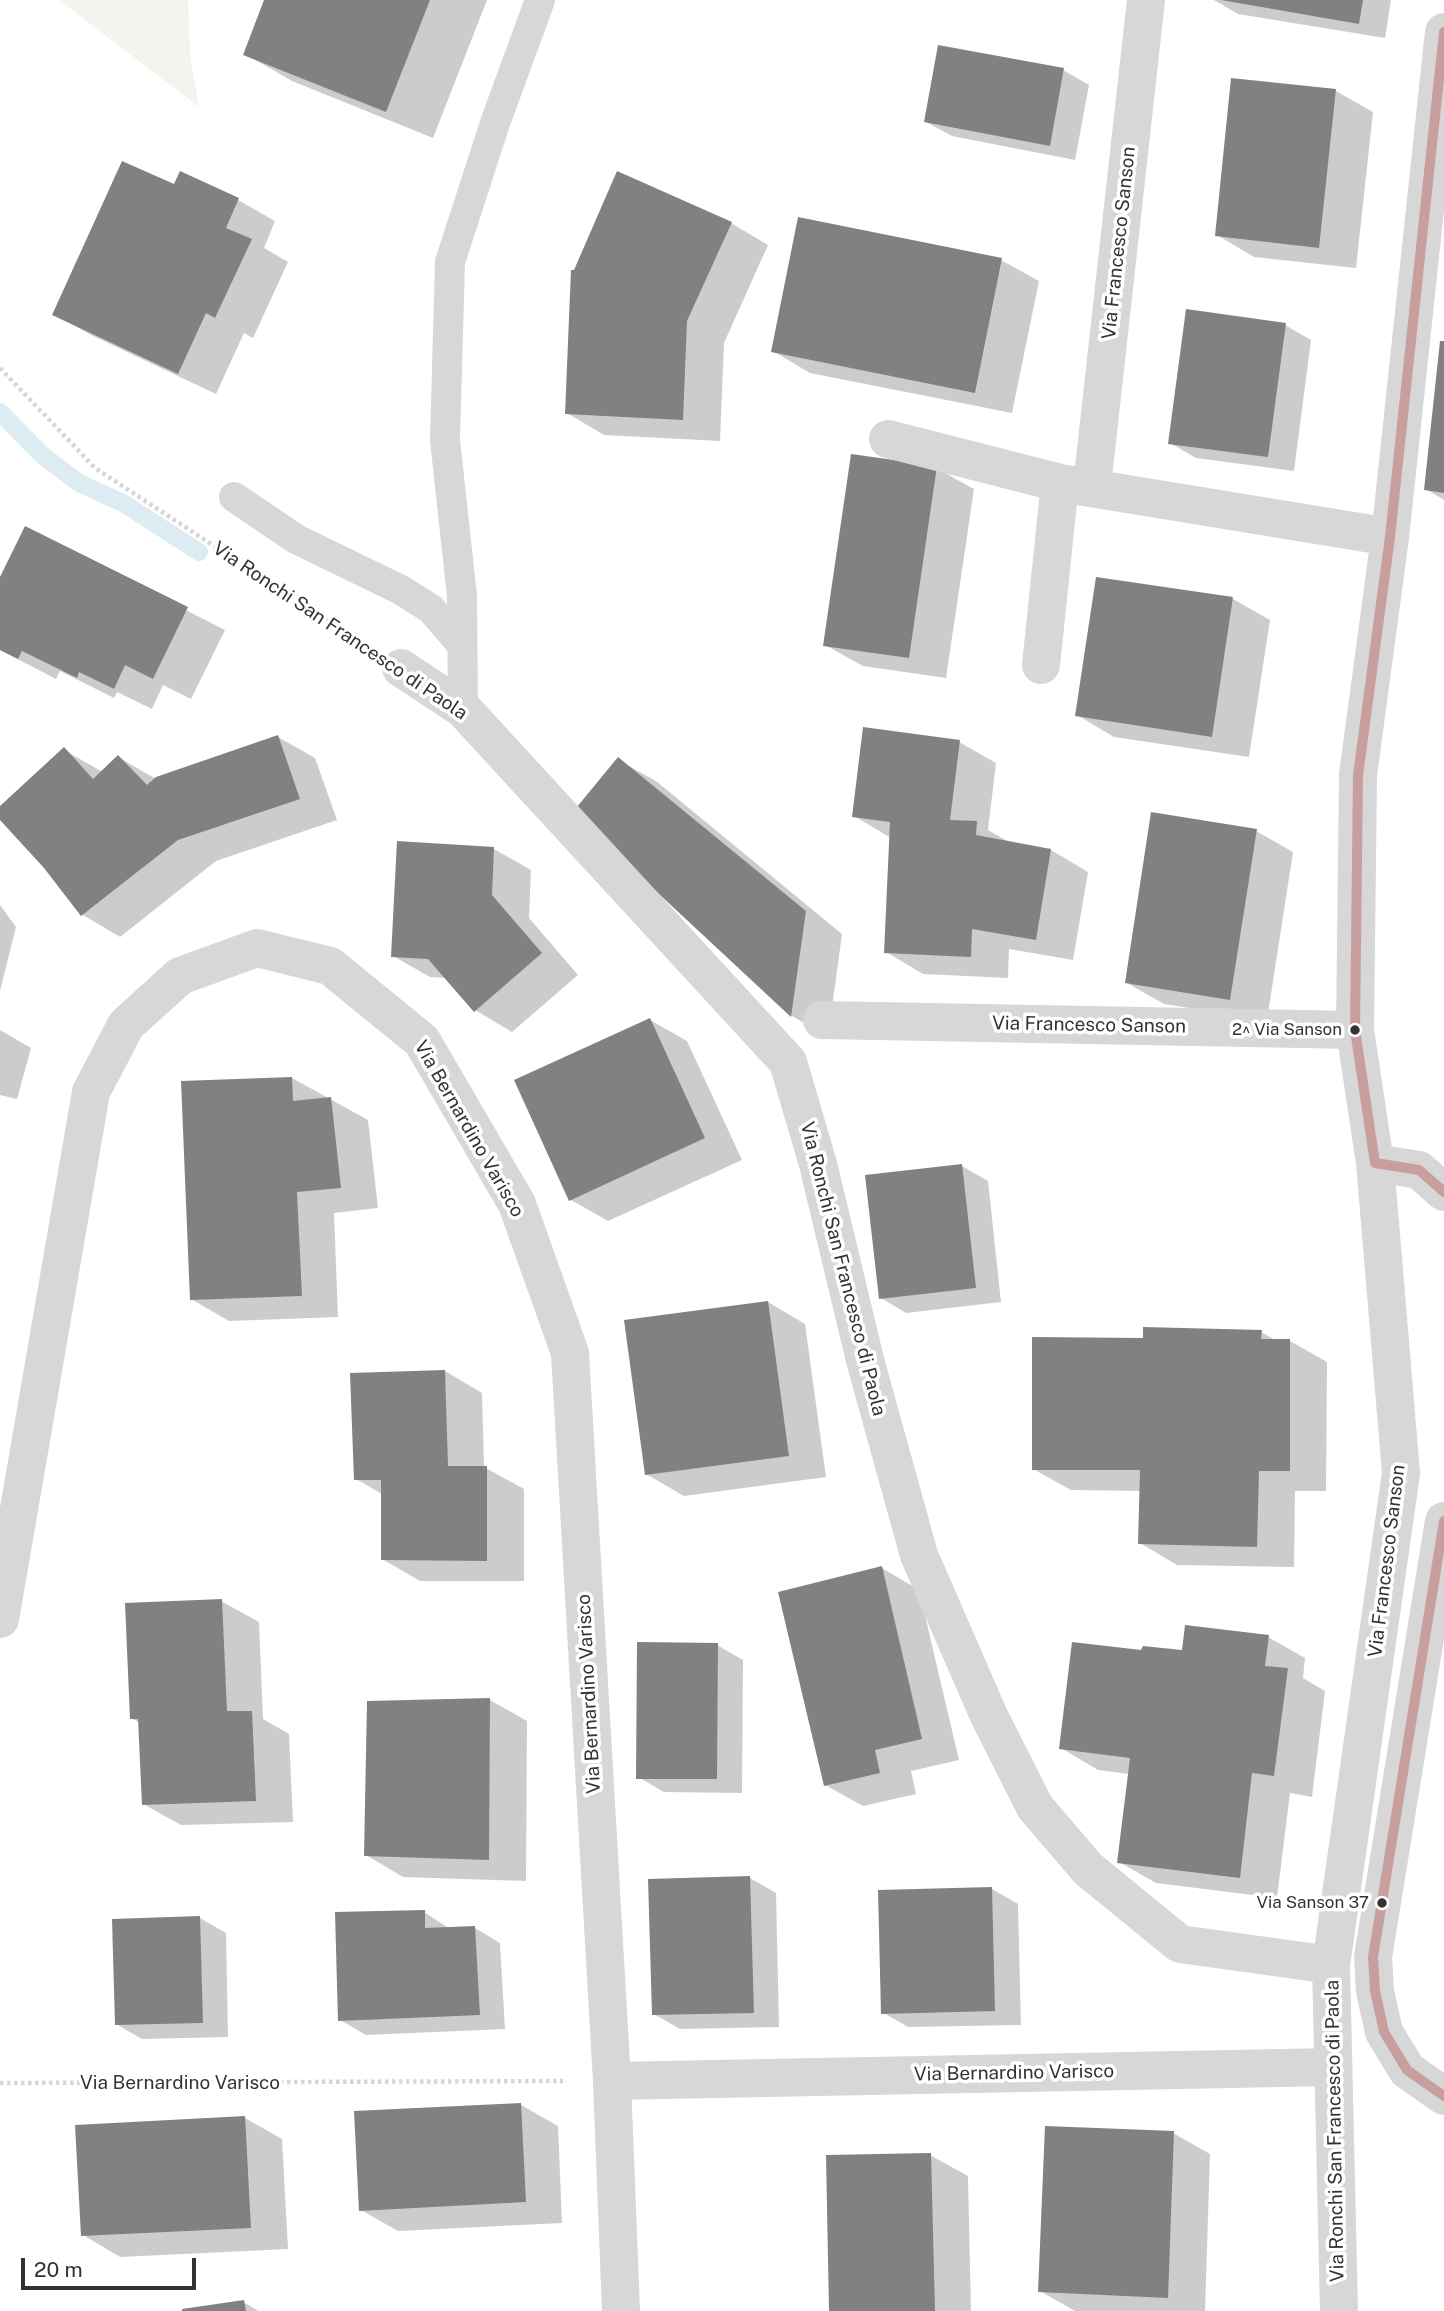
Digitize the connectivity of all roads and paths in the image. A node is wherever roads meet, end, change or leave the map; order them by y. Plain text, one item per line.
1 (541, 0) edge
2 (1146, 0) edge
3 (1444, 32) edge
4 (0, 368) edge
5 (888, 439) dead end
6 (1076, 485) junction
7 (234, 497) dead end
8 (1390, 537) junction
9 (462, 645) junction
10 (1041, 665) dead end
11 (401, 668) joint
12 (463, 709) junction
13 (822, 1020) dead end
14 (1355, 1030) junction
15 (1375, 1163) junction
16 (1444, 1192) edge
17 (1444, 1521) edge
18 (0, 1619) edge
19 (1331, 1965) junction
20 (1333, 2067) junction
21 (612, 2081) junction
22 (0, 2083) edge
23 (1444, 2096) edge
24 (621, 2311) edge
25 (1339, 2311) edge

1 - 9 lane
2 - 6 street, Via Francesco Sanson
3 - 8 street, Via Francesco Sanson
4 - 11 path, Via Ronchi San Francesco di Paola
5 - 6 street
6 - 8 street
6 - 10 street, Via Francesco Sanson
7 - 9 lane
8 - 14 street, Via Francesco Sanson
9 - 12 lane
11 - 12 street, Via Ronchi San Francesco di Paola
12 - 19 street, Via Ronchi San Francesco di Paola
13 - 14 street, Via Francesco Sanson
14 - 15 street, Via Francesco Sanson
15 - 16 street
15 - 19 street, Via Francesco Sanson
17 - 23 street
18 - 21 street, Via Bernardino Varisco
19 - 20 street, Via Ronchi San Francesco di Paola
20 - 21 street, Via Bernardino Varisco
20 - 25 street, Via Ronchi San Francesco di Paola
21 - 22 path, Via Bernardino Varisco
21 - 24 street, Via Bernardino Varisco

